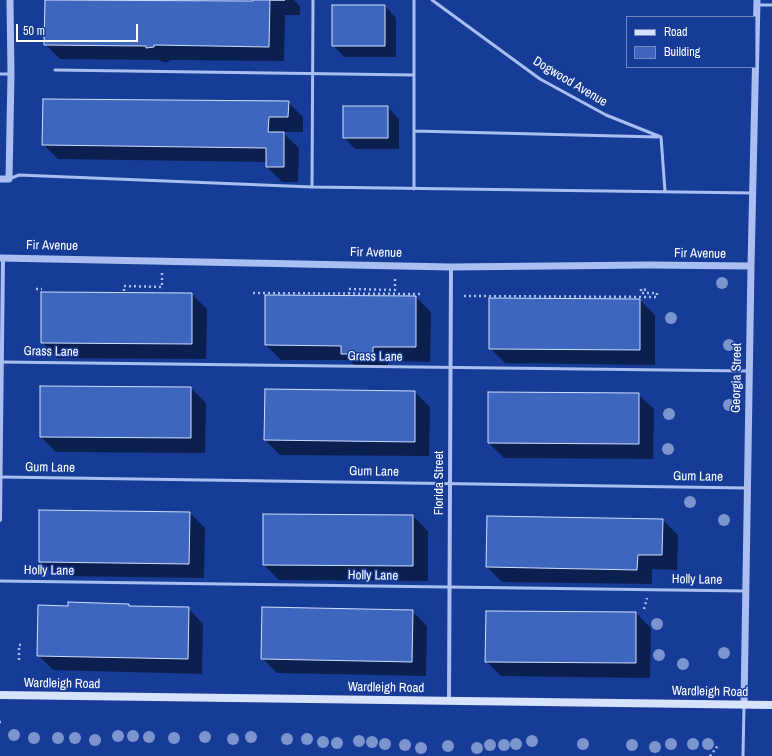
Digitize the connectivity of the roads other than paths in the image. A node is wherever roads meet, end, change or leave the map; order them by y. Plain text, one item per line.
1 (10, 0) edge
2 (313, 0) edge
3 (414, 0) edge
4 (432, 0) edge
5 (757, 2) edge
6 (772, 5) edge
7 (756, 50) edge
8 (756, 68) edge
9 (55, 70) dead end
10 (0, 74) edge
11 (11, 74) junction
12 (312, 74) junction
13 (414, 75) junction
14 (414, 131) junction
15 (662, 137) junction
16 (0, 179) edge
17 (9, 179) junction
18 (312, 187) junction
19 (414, 188) junction
20 (665, 192) junction
21 (753, 193) junction
22 (2, 258) edge
23 (451, 266) junction
24 (751, 266) junction
25 (1, 362) edge
26 (451, 368) junction
27 (750, 371) junction
28 (0, 477) edge
29 (450, 483) junction
30 (747, 488) junction
31 (0, 520) edge
32 (0, 581) edge
33 (449, 587) junction
34 (746, 591) junction
35 (0, 695) edge
36 (449, 700) junction
37 (744, 704) junction
38 (772, 705) edge
39 (743, 756) edge

1 - 11 street
2 - 12 lane
3 - 13 lane
4 - 15 lane, Dogwood Avenue
5 - 6 lane
5 - 7 street, Georgia Street
8 - 21 street, Georgia Street
9 - 12 lane
10 - 11 lane
11 - 17 street
12 - 13 lane
12 - 18 lane
13 - 14 lane
14 - 15 lane
14 - 19 lane
15 - 20 lane
16 - 17 street
17 - 18 lane
18 - 19 lane
19 - 20 lane
20 - 21 lane
21 - 24 street, Georgia Street
22 - 23 street, Fir Avenue
22 - 25 street
23 - 24 street, Fir Avenue
23 - 26 street, Florida Street
24 - 27 street, Georgia Street
25 - 26 lane, Grass Lane
25 - 28 street
26 - 27 lane, Grass Lane
26 - 29 street, Florida Street
27 - 30 street, Georgia Street
28 - 29 lane, Gum Lane
28 - 31 street
29 - 30 lane, Gum Lane
29 - 33 street, Florida Street
30 - 34 street, Georgia Street
32 - 33 lane, Holly Lane
33 - 34 lane, Holly Lane
33 - 36 street, Florida Street
34 - 37 street, Georgia Street
35 - 36 main road, Wardleigh Road
36 - 37 main road, Wardleigh Road
37 - 38 main road, Wardleigh Road
37 - 39 lane, Georgia Street

